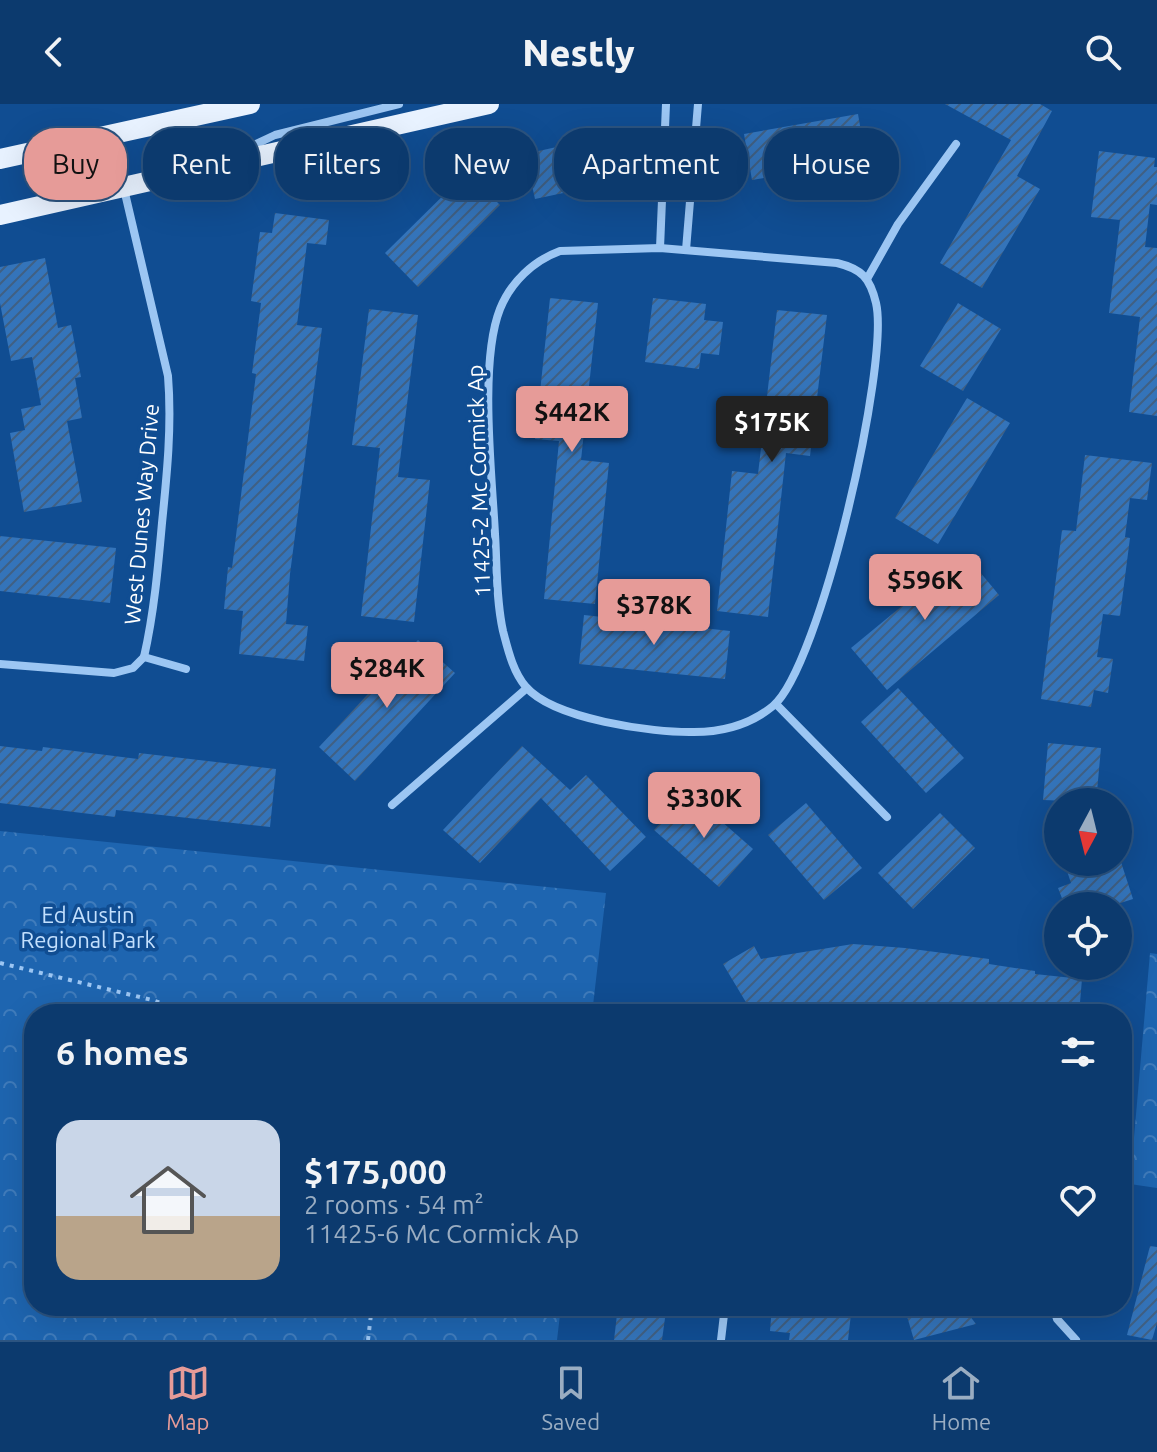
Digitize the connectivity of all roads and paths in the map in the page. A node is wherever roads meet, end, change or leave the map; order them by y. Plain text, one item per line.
1 (250, 104) edge
2 (399, 104) edge
3 (489, 104) edge
4 (666, 104) edge
5 (698, 104) edge
6 (259, 143) edge
7 (956, 144) dead end
8 (259, 156) edge
9 (0, 159) edge
10 (66, 200) edge
11 (126, 200) edge
12 (0, 215) edge
13 (660, 248) junction
14 (686, 250) junction
15 (867, 279) junction
16 (144, 657) junction
17 (0, 664) edge
18 (186, 669) dead end
19 (527, 688) junction
20 (776, 704) junction
21 (392, 805) dead end
22 (887, 817) dead end
23 (0, 963) edge
24 (164, 1004) edge
25 (371, 1316) edge
26 (724, 1316) edge
27 (1056, 1316) edge
28 (368, 1340) edge
29 (721, 1340) edge
30 (1076, 1340) edge

1 - 9 main road
2 - 6 street
3 - 8 main road
4 - 13 street
5 - 14 street
7 - 15 street
10 - 12 main road
11 - 16 street, West Dunes Way Drive
13 - 14 street, 11425-2 Mc Cormick Ap
13 - 19 street, 11425-2 Mc Cormick Ap
14 - 15 street, 11425-2 Mc Cormick Ap
15 - 20 street
16 - 17 street
16 - 18 street
19 - 20 street
19 - 21 street
20 - 22 street
23 - 24 path
25 - 28 path
26 - 29 street
27 - 30 street

